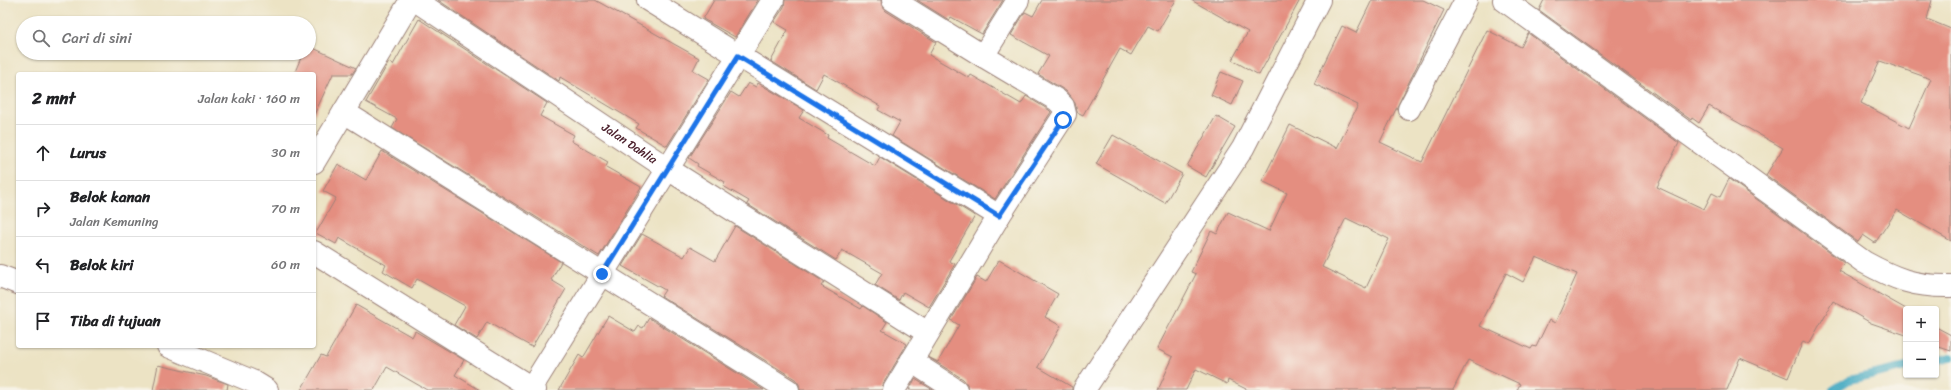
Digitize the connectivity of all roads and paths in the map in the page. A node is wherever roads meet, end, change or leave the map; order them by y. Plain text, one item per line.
1 (411, 0) edge
2 (415, 0) edge
3 (648, 0) edge
4 (773, 0) edge
5 (894, 0) edge
6 (1018, 0) edge
7 (1319, 0) edge
8 (1466, 0) edge
9 (1504, 0) edge
10 (1529, 8) edge
11 (738, 56) junction
12 (983, 56) junction
13 (1409, 109) dead end
14 (344, 112) junction
15 (316, 159) edge
16 (668, 169) junction
17 (999, 216) junction
18 (316, 253) edge
19 (602, 274) junction
20 (0, 276) edge
21 (16, 282) edge
22 (1951, 286) edge
23 (928, 333) junction
24 (173, 348) edge
25 (911, 361) junction
26 (532, 389) edge
27 (267, 390) edge
28 (788, 390) edge
29 (894, 390) edge
30 (956, 390) edge
31 (1084, 390) edge

1 - 14 street
2 - 16 street, Jalan Dahlia
3 - 11 street
4 - 11 street
5 - 12 street
6 - 12 street
7 - 31 street
8 - 13 street
9 - 10 street
10 - 22 street
11 - 16 street
11 - 17 street
12 - 17 street
14 - 15 street
14 - 19 street
16 - 19 street
16 - 23 street, Jalan Dahlia
17 - 23 street
18 - 26 street
19 - 26 street
19 - 28 street
20 - 21 street
23 - 25 street
24 - 27 street
25 - 29 street
25 - 30 street

